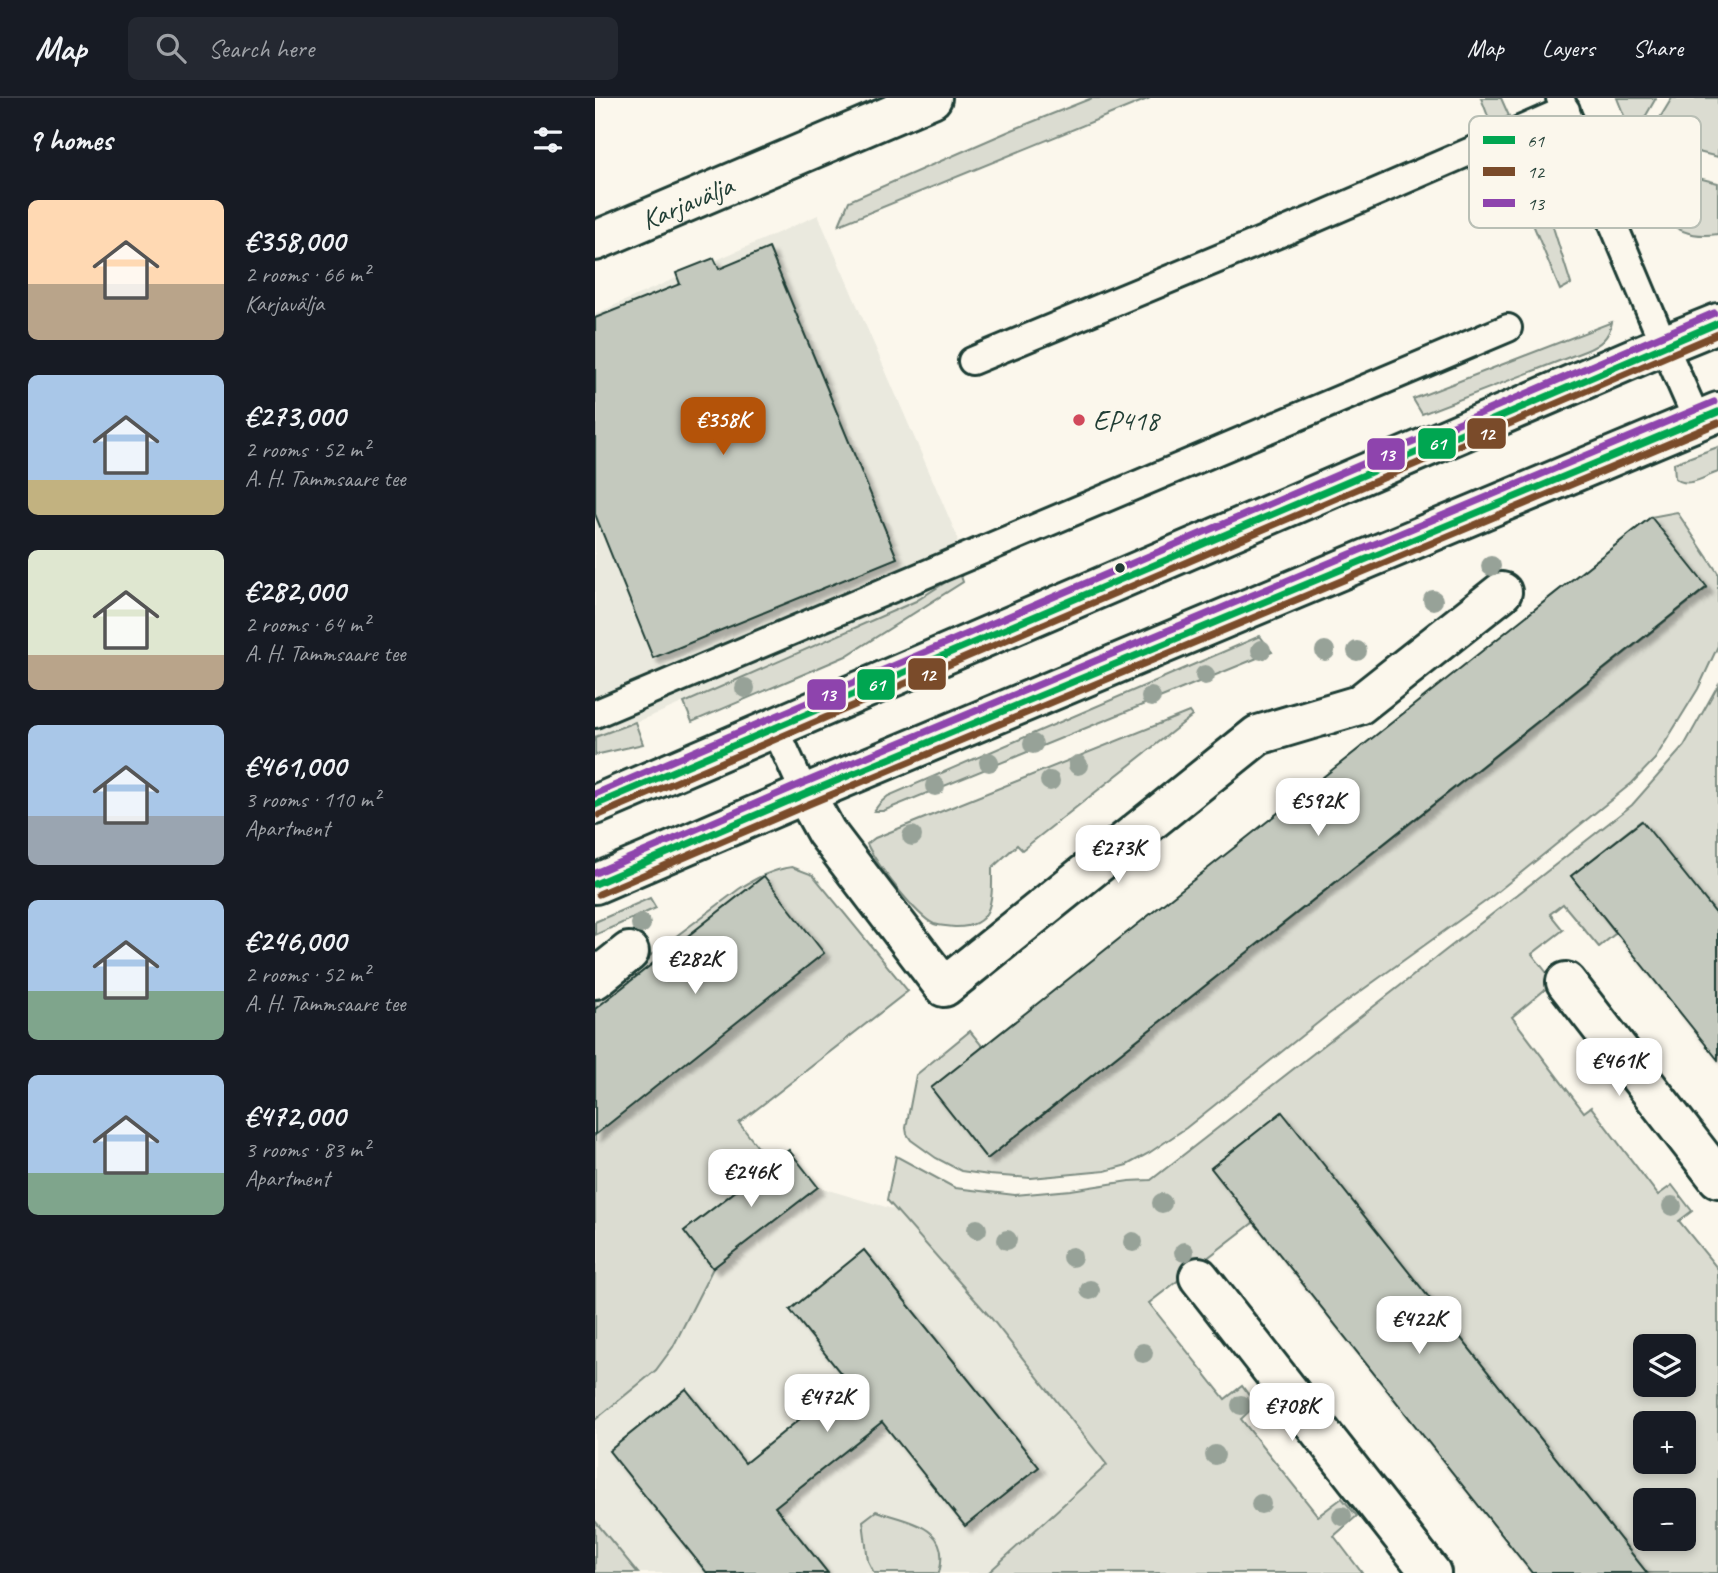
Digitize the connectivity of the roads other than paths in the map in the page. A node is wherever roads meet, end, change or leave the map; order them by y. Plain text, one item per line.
1 (932, 98) edge
2 (1563, 104) edge
3 (1537, 116) edge
4 (1469, 147) edge
5 (1615, 228) edge
6 (595, 241) edge
7 (1718, 323) edge
8 (1508, 328) dead end
9 (1664, 345) junction
10 (972, 361) dead end
11 (1708, 416) edge
12 (1502, 592) dead end
13 (595, 714) edge
14 (774, 726) junction
15 (805, 794) junction
16 (595, 805) edge
17 (595, 884) edge
18 (629, 952) dead end
19 (595, 979) edge
20 (1566, 982) dead end
21 (1718, 1178) edge
22 (1199, 1277) dead end
23 (1431, 1573) edge

1 - 6 main road, Karjavälja
2 - 3 lane
4 - 10 lane
5 - 9 lane
7 - 9 main road
8 - 13 lane
9 - 11 lane
9 - 14 main road
11 - 15 main road
12 - 15 main road
14 - 15 lane
14 - 16 main road
15 - 17 main road
18 - 19 main road
20 - 21 main road
22 - 23 main road

